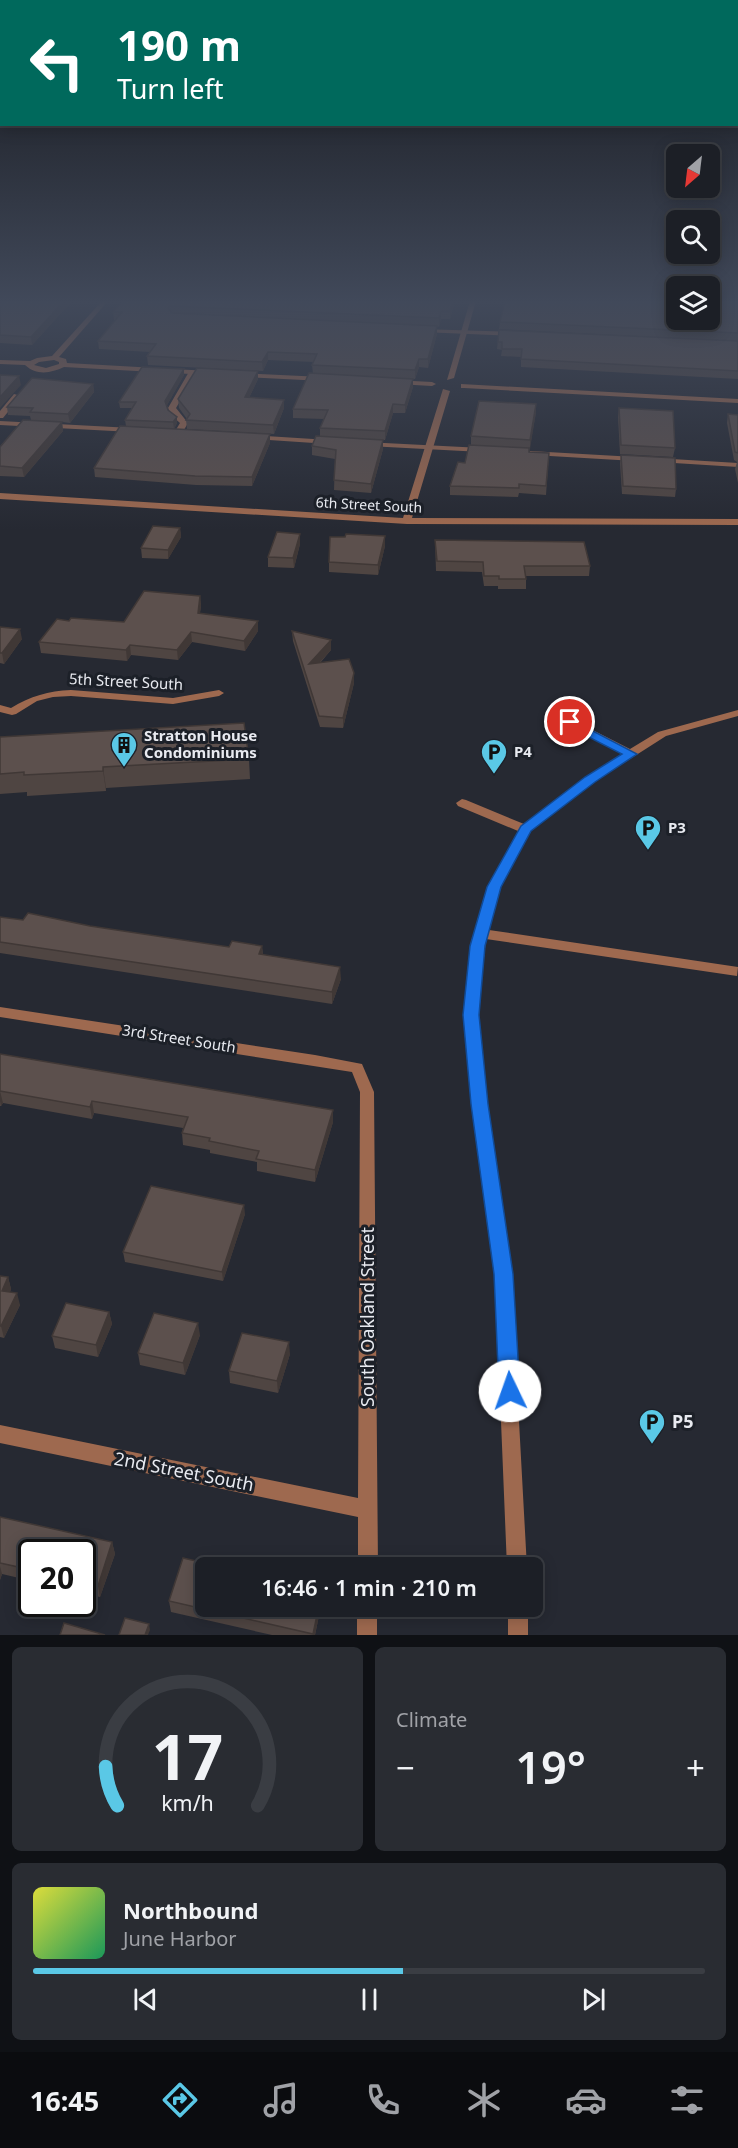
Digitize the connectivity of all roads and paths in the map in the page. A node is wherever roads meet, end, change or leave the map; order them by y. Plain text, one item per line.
1 (190, 377) edge
2 (293, 377) edge
3 (450, 378) joint
4 (333, 379) edge
5 (392, 382) edge
6 (432, 384) junction
7 (27, 386) edge
8 (464, 386) junction
9 (446, 391) junction
10 (738, 401) edge
11 (0, 416) edge
12 (0, 423) edge
13 (143, 431) edge
14 (166, 432) edge
15 (178, 433) junction
16 (190, 434) edge
17 (249, 437) edge
18 (343, 443) edge
19 (355, 444) edge
20 (429, 447) junction
21 (491, 450) edge
22 (526, 452) edge
23 (738, 465) edge
24 (0, 496) edge
25 (407, 521) junction
26 (738, 522) edge
27 (219, 693) dead end
28 (0, 708) edge
29 (738, 713) edge
30 (570, 722) dead end
31 (631, 754) junction
32 (462, 803) dead end
33 (525, 829) junction
34 (482, 934) junction
35 (737, 971) edge
36 (0, 1012) edge
37 (357, 1068) joint
38 (0, 1434) edge
39 (368, 1509) junction
40 (368, 1557) edge
41 (517, 1557) edge
42 (368, 1617) edge
43 (518, 1617) edge
44 (367, 1635) edge
45 (518, 1635) edge

1 - 15 street
2 - 4 street
3 - 6 street
3 - 8 street
5 - 6 street
6 - 9 street
7 - 11 street
8 - 9 street
8 - 10 street
9 - 20 street
12 - 13 street
14 - 15 street
15 - 16 street
17 - 18 street
19 - 20 street
20 - 21 street
20 - 25 street
22 - 23 street
24 - 25 street, 6th Street South
25 - 26 street, 6th Street South
27 - 28 street, 5th Street South
29 - 31 street
30 - 31 street
31 - 33 street
32 - 33 street
33 - 34 street
34 - 35 street
34 - 41 street
36 - 37 street, 3rd Street South
37 - 39 street, South Oakland Street
38 - 39 street, 2nd Street South
39 - 40 street, South Oakland Street
42 - 44 street
43 - 45 street

